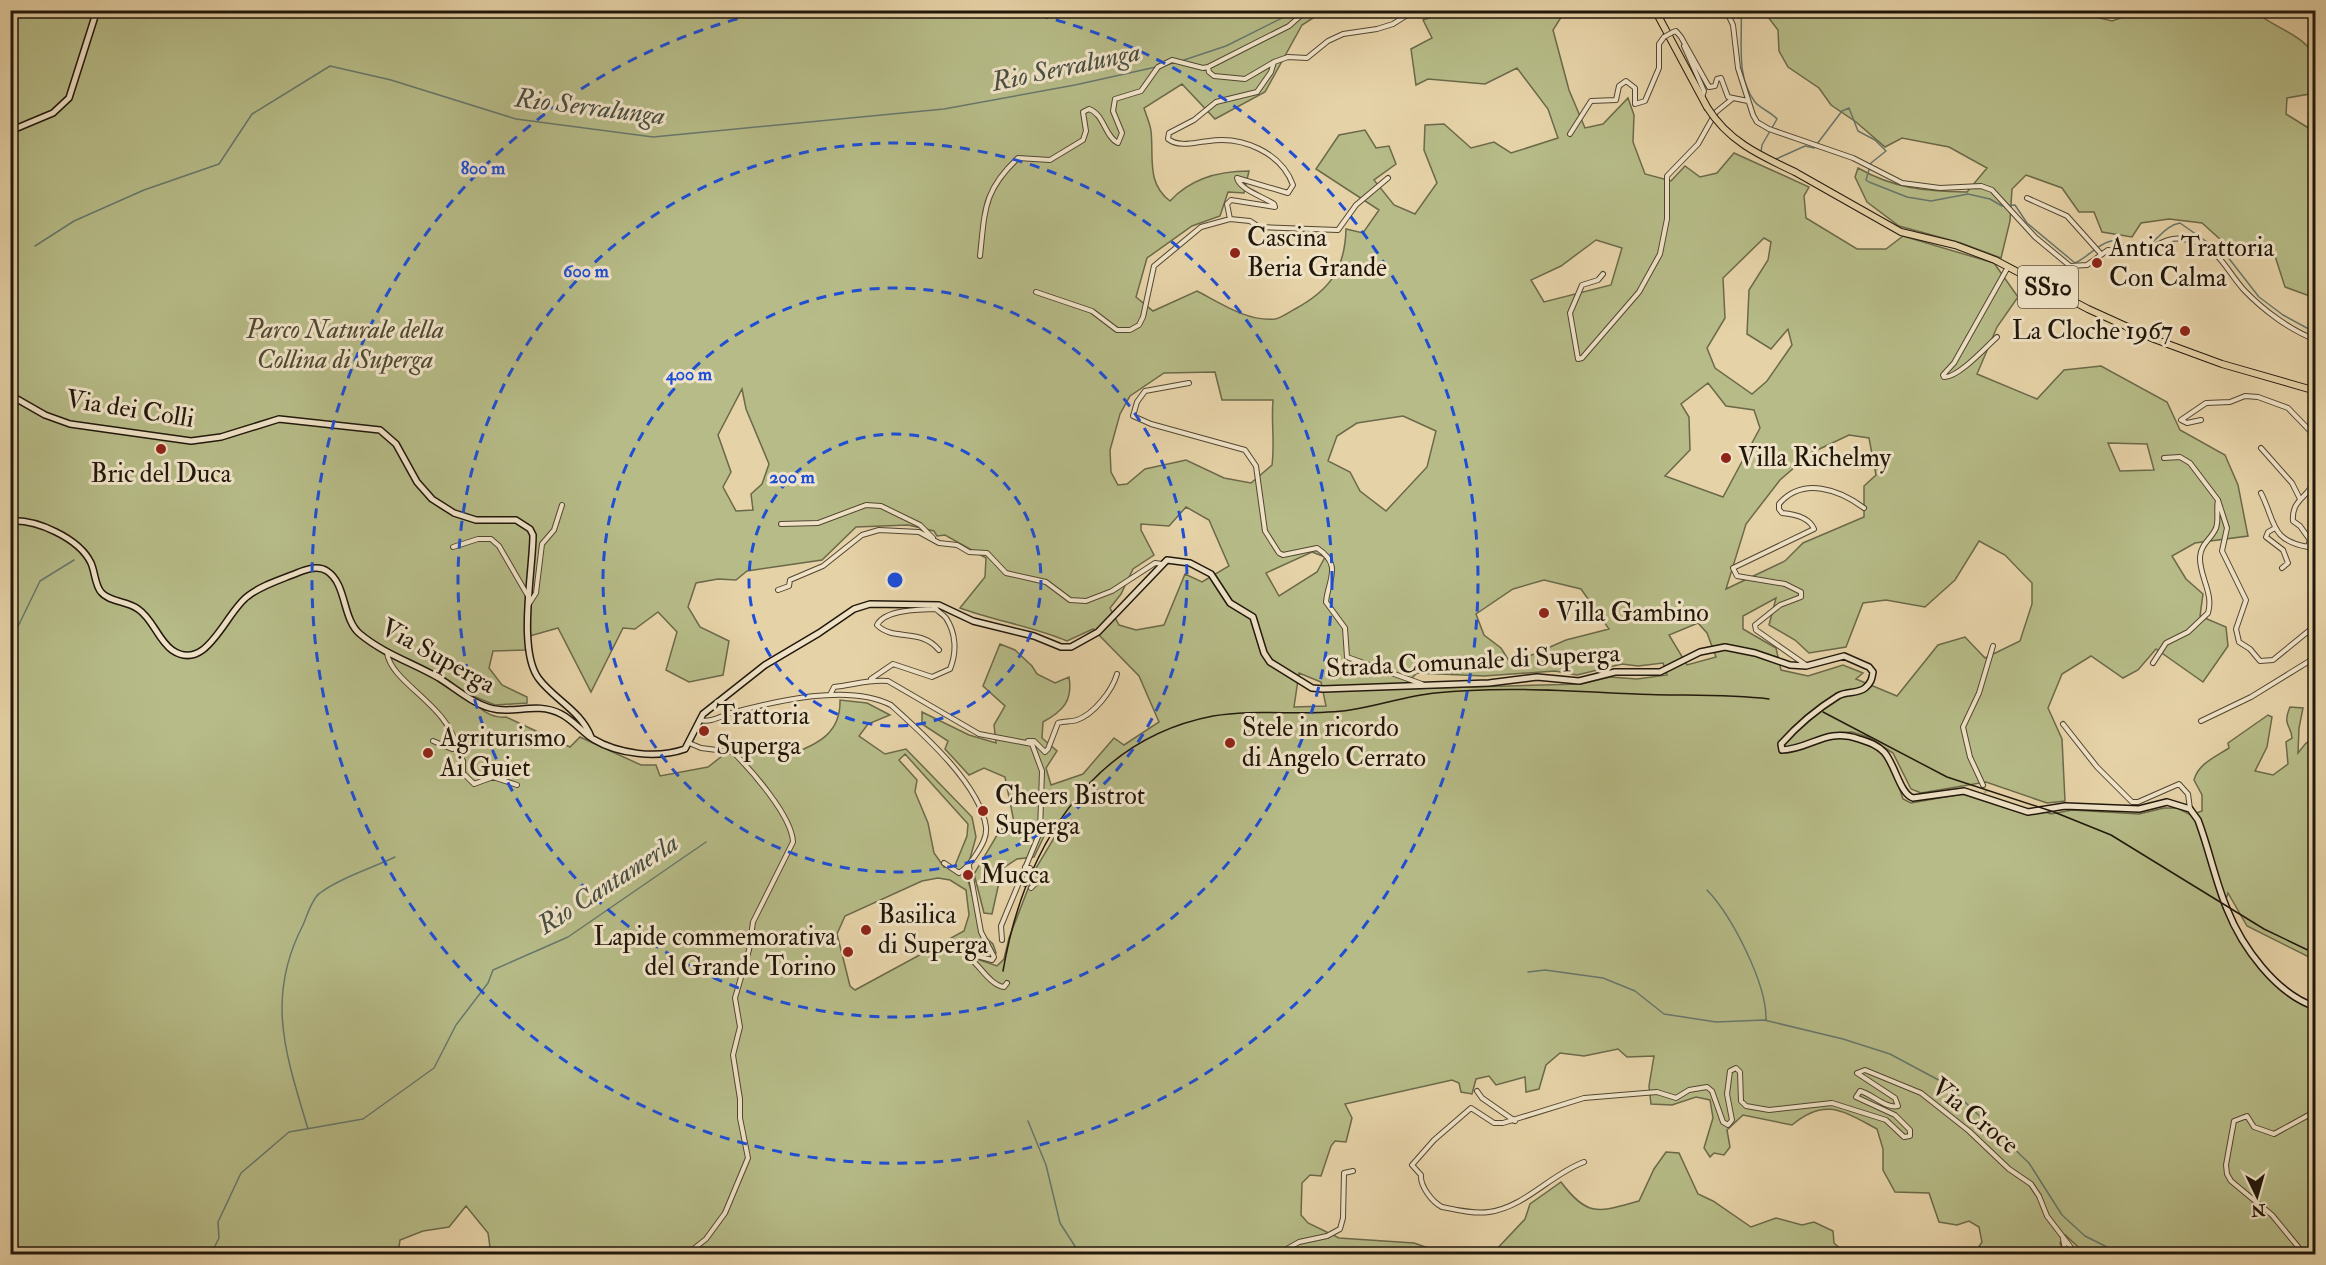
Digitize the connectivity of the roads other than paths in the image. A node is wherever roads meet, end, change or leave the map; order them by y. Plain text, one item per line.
1 (97, 10) edge
2 (1307, 10) edge
3 (1414, 10) edge
4 (1656, 10) edge
5 (1726, 10) edge
6 (2307, 10) edge
7 (2312, 20) dead end
8 (1682, 37) junction
9 (1274, 62) junction
10 (1208, 66) junction
11 (1701, 97) junction
12 (1732, 99) junction
13 (1748, 101) junction
14 (10, 131) edge
15 (1570, 134) dead end
16 (1388, 178) dead end
17 (2027, 198) dead end
18 (1230, 219) junction
19 (2100, 254) junction
20 (980, 256) dead end
21 (2009, 267) junction
22 (1603, 274) dead end
23 (1036, 291) dead end
24 (1997, 337) dead end
25 (2316, 340) edge
26 (1189, 383) dead end
27 (2316, 391) edge
28 (10, 395) edge
29 (2201, 420) dead end
30 (2315, 433) edge
31 (2261, 448) dead end
32 (2164, 458) dead end
33 (2261, 493) dead end
34 (2300, 498) junction
35 (2218, 500) junction
36 (562, 505) dead end
37 (1864, 508) dead end
38 (10, 521) edge
39 (781, 524) dead end
40 (2275, 528) junction
41 (939, 543) junction
42 (453, 547) dead end
43 (1162, 564) junction
44 (2282, 568) dead end
45 (778, 590) dead end
46 (529, 597) junction
47 (528, 604) junction
48 (933, 607) junction
49 (2316, 625) edge
50 (1993, 646) dead end
51 (939, 650) dead end
52 (387, 653) junction
53 (2316, 657) edge
54 (2153, 663) dead end
55 (1806, 666) junction
56 (1117, 674) dead end
57 (871, 679) junction
58 (1422, 684) junction
59 (830, 695) junction
60 (700, 720) junction
61 (2201, 721) dead end
62 (2063, 724) dead end
63 (592, 738) junction
64 (433, 741) dead end
65 (1027, 742) junction
66 (688, 743) junction
67 (457, 748) junction
68 (517, 785) dead end
69 (1983, 785) tunnel mouth
70 (1986, 793) tunnel mouth
71 (1991, 802) junction
72 (2190, 809) junction
73 (944, 863) dead end
74 (969, 866) junction
75 (1024, 867) junction
76 (1042, 877) dead end
77 (1025, 884) dead end
78 (1031, 888) dead end
79 (1002, 940) dead end
80 (1007, 984) dead end
81 (2316, 1007) edge
82 (1477, 1091) dead end
83 (2316, 1111) edge
84 (1515, 1121) junction
85 (1584, 1162) dead end
86 (1353, 1171) dead end
87 (2063, 1238) junction
88 (687, 1254) edge
89 (1278, 1254) edge
90 (2066, 1254) edge
91 (2076, 1254) edge
92 (2304, 1254) edge

1 - 14 street
2 - 10 street
3 - 9 street
4 - 11 main road, SS10
5 - 13 street
6 - 7 street
8 - 11 street
8 - 12 street
8 - 15 street, bridge
9 - 10 street
9 - 18 street
10 - 20 street
11 - 21 main road, SS10, bridge
12 - 13 street
12 - 22 street
13 - 19 street
16 - 18 street
17 - 19 street
18 - 23 street
19 - 25 street
21 - 24 street
21 - 27 main road, SS10
26 - 58 street
28 - 46 street, Via dei Colli
29 - 30 street
30 - 34 street
31 - 34 street
32 - 35 street
33 - 40 street
34 - 40 street
35 - 49 street
35 - 54 street
36 - 47 street, Via dei Colli
37 - 55 street
38 - 52 street, Via Superga
39 - 41 street
40 - 44 street
41 - 43 street
41 - 45 street
42 - 46 street
43 - 48 street
43 - 58 street, Strada Comunale di Superga
46 - 47 street, Via dei Colli
47 - 63 street, Via dei Colli
48 - 51 street
48 - 57 street
48 - 60 street
50 - 69 street
52 - 63 street, Via Superga
52 - 67 street
53 - 61 street
55 - 58 street, Strada Comunale di Superga
55 - 71 street, Strada Comunale di Superga
56 - 65 street
57 - 59 street
57 - 65 street
59 - 60 street
59 - 74 street
60 - 66 street
62 - 72 street
63 - 66 street, Via Superga
64 - 67 street
65 - 75 street
66 - 88 street
67 - 68 street
70 - 71 street
71 - 72 street, Strada Comunale di Superga
72 - 81 street
73 - 74 street
74 - 80 street
75 - 77 street
75 - 79 street
76 - 78 street
82 - 84 street
83 - 92 street
84 - 85 street, Via Croce
84 - 87 street, Via Croce
86 - 89 street
87 - 90 street
87 - 91 street, Via Croce

